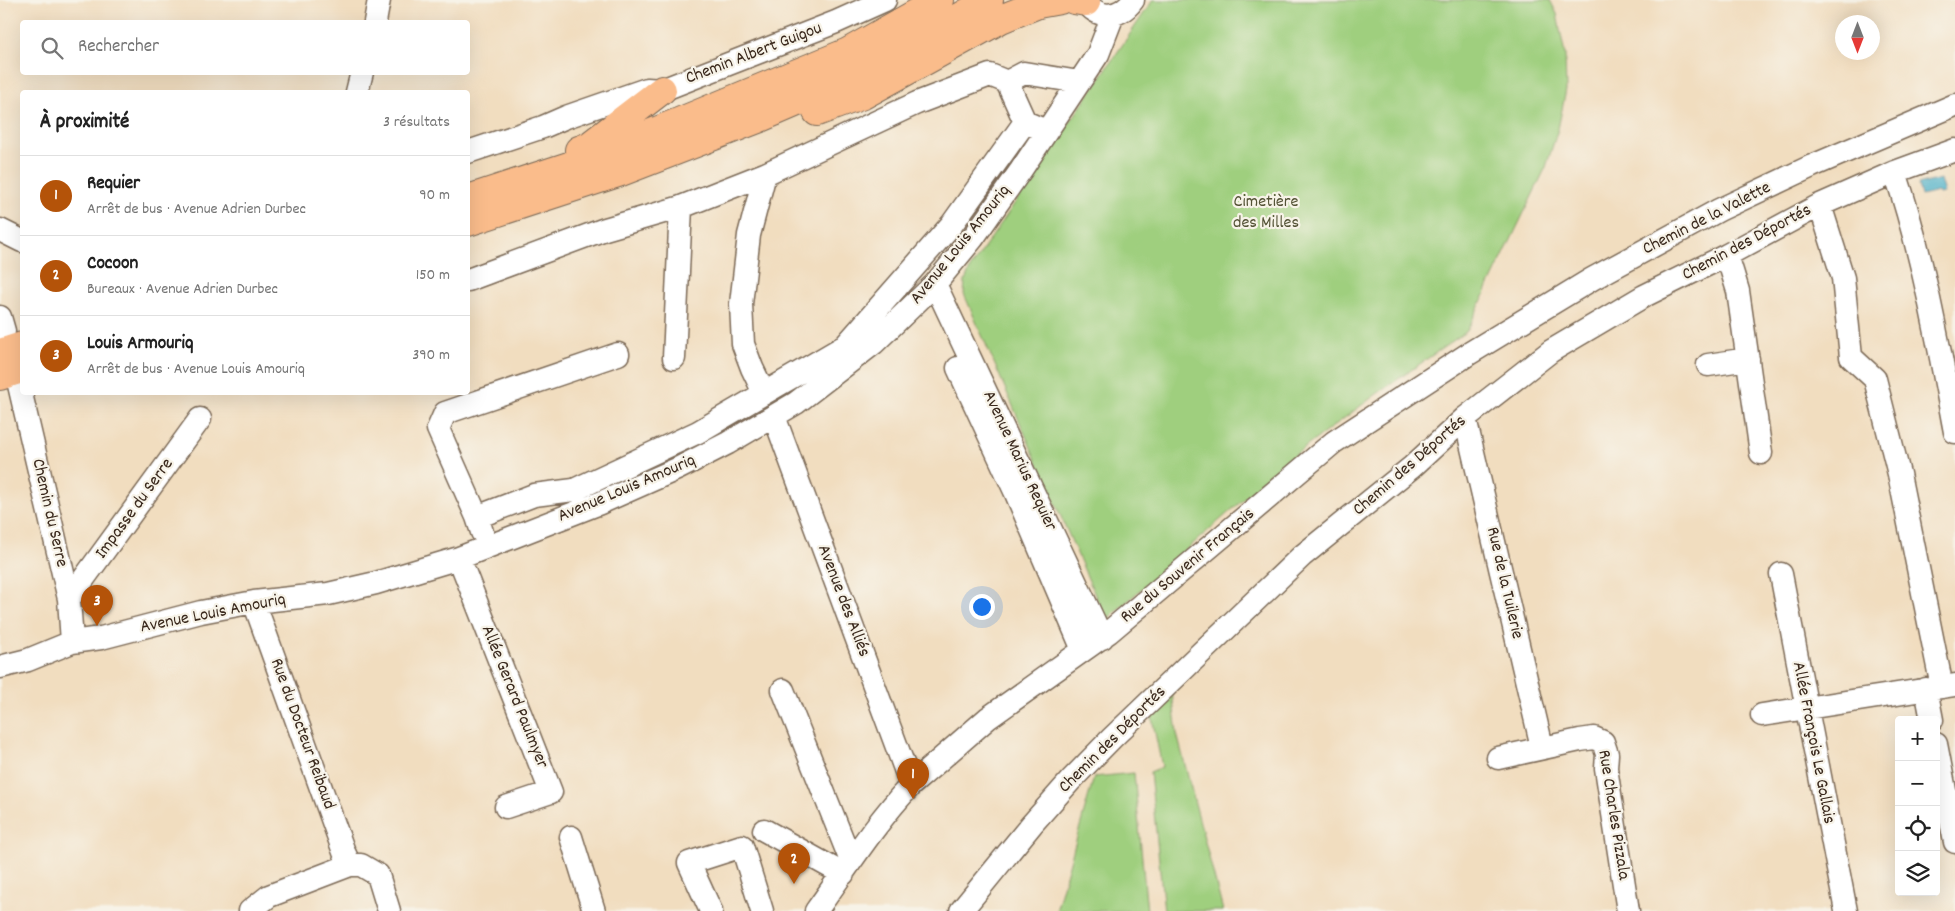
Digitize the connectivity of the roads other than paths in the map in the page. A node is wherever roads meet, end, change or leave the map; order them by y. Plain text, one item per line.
1 (379, 0) edge
2 (884, 0) edge
3 (940, 0) edge
4 (989, 0) edge
5 (1133, 0) edge
6 (1085, 4) edge
7 (375, 20) edge
8 (361, 75) edge
9 (1007, 82) junction
10 (1079, 82) junction
11 (670, 87) junction
12 (358, 90) edge
13 (1955, 106) edge
14 (1025, 122) junction
15 (544, 128) junction
16 (1046, 130) junction
17 (608, 131) junction
18 (1955, 150) edge
19 (470, 151) edge
20 (621, 172) junction
21 (1895, 172) junction
22 (765, 174) junction
23 (470, 186) edge
24 (470, 198) edge
25 (1820, 205) junction
26 (681, 207) junction
27 (470, 221) edge
28 (0, 230) edge
29 (20, 240) edge
30 (1727, 256) junction
31 (470, 279) edge
32 (929, 291) junction
33 (618, 354) dead end
34 (1470, 354) joint
35 (674, 358) dead end
36 (1748, 359) junction
37 (1948, 359) edge
38 (1708, 365) dead end
39 (14, 377) edge
40 (764, 393) junction
41 (774, 416) junction
42 (1464, 418) junction
43 (200, 419) dead end
44 (1955, 432) edge
45 (1761, 453) dead end
46 (478, 517) junction
47 (486, 547) junction
48 (459, 558) junction
49 (1781, 574) dead end
50 (69, 599) junction
51 (254, 602) junction
52 (1102, 638) junction
53 (72, 642) junction
54 (1083, 650) junction
55 (0, 667) edge
56 (1941, 687) edge
57 (783, 690) dead end
58 (1806, 708) junction
59 (1762, 715) dead end
60 (1933, 716) edge
61 (1542, 747) junction
62 (1498, 758) dead end
63 (1939, 761) edge
64 (911, 785) junction
65 (506, 807) dead end
66 (764, 830) dead end
67 (571, 837) dead end
68 (1955, 842) edge
69 (350, 865) junction
70 (847, 868) junction
71 (250, 911) edge
72 (389, 911) edge
73 (594, 911) edge
74 (711, 911) edge
75 (762, 911) edge
76 (816, 911) edge
77 (961, 911) edge
78 (1628, 911) edge
79 (1846, 911) edge

1 - 7 street
2 - 11 street, Chemin Albert Guigou
3 - 24 highway
4 - 20 highway
5 - 6 street
6 - 10 street, Avenue Louis Amouriq
6 - 20 highway
8 - 12 street
9 - 10 street
9 - 14 street
9 - 22 street
10 - 16 street, Avenue Louis Amouriq
11 - 15 street, Chemin Albert Guigou
11 - 17 highway
13 - 34 street, Chemin de la Valette
14 - 16 street
14 - 40 street
15 - 17 street, Chemin Albert Guigou
15 - 19 street, Chemin Albert Guigou
16 - 32 street, Avenue Louis Amouriq
17 - 23 highway
18 - 21 street, Chemin des Déportés
20 - 27 highway
21 - 25 street, Chemin des Déportés
21 - 37 street
22 - 26 street
22 - 40 street
25 - 30 street, Chemin des Déportés
25 - 56 street
26 - 31 street
26 - 35 street
28 - 29 street
30 - 36 street
30 - 42 street, Chemin des Déportés
32 - 41 street, Avenue Louis Amouriq
32 - 52 street, Avenue Marius Requier
32 - 54 street, Avenue Marius Requier
33 - 46 street
34 - 52 street, Rue du Souvenir Français
36 - 38 street
36 - 45 street
37 - 44 street
39 - 50 street, Chemin du Serre
40 - 46 street
41 - 47 street, Avenue Louis Amouriq
41 - 64 street, Avenue des Alliés
42 - 61 street, Rue de la Tuilerie
42 - 77 street, Chemin des Déportés
43 - 50 street, Impasse du Serre
46 - 47 street
47 - 48 street, Avenue Louis Amouriq
48 - 51 street, Avenue Louis Amouriq
48 - 65 street, Allée Gerard Paulmyer
49 - 58 street, Allée François Le Gallais
50 - 53 street, Chemin du Serre
51 - 53 street, Avenue Louis Amouriq
51 - 69 street, Rue du Docteur Reibaud
52 - 54 street, Rue du Souvenir Français
53 - 55 street, Avenue Louis Amouriq
54 - 64 street, Rue du Souvenir Français
56 - 58 street
56 - 60 street
57 - 70 street
58 - 59 street
58 - 79 street, Allée François Le Gallais
61 - 62 street
61 - 78 street, Rue Charles Pizzala
63 - 68 street
64 - 70 street, Rue du Souvenir Français
66 - 70 street
67 - 73 street
69 - 71 street
69 - 72 street
70 - 76 street, Rue du Souvenir Français
74 - 75 street

